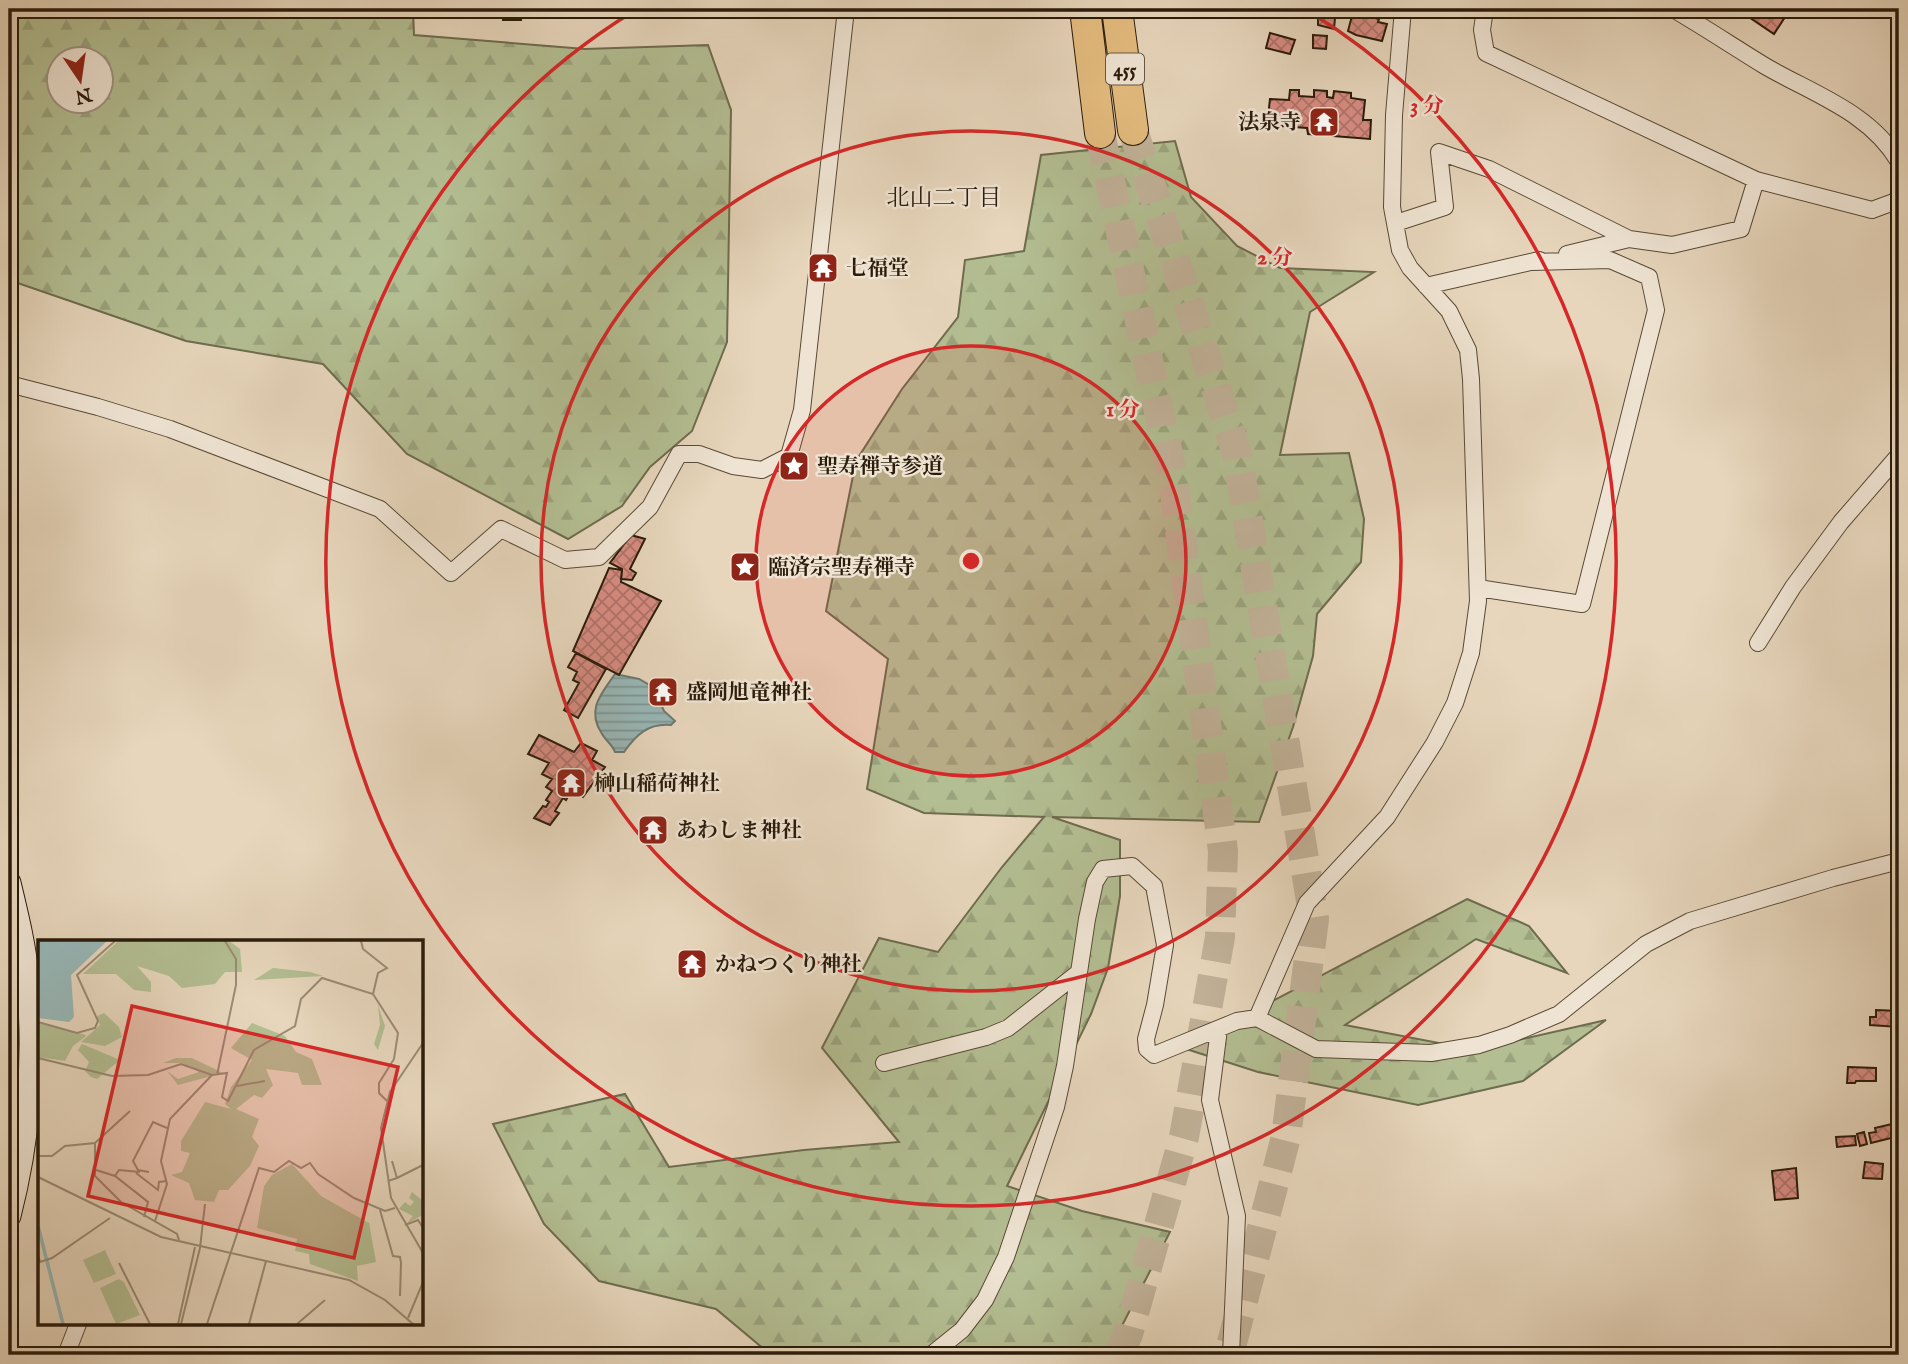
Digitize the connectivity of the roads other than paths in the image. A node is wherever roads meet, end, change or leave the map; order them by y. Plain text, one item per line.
1 (846, 9) edge
2 (1085, 9) edge
3 (1117, 9) edge
4 (1403, 9) edge
5 (1485, 9) edge
6 (1673, 9) edge
7 (1133, 130) tunnel mouth
8 (1100, 133) tunnel mouth
9 (1899, 162) edge
10 (1756, 180) junction
11 (1899, 200) edge
12 (1395, 223) junction
13 (1629, 239) junction
14 (1531, 262) junction
15 (1426, 286) junction
16 (9, 384) edge
17 (1899, 455) edge
18 (1478, 588) junction
19 (1758, 643) dead end
20 (1899, 861) edge
21 (9, 883) edge
22 (1078, 973) junction
23 (1257, 1018) junction
24 (1219, 1029) junction
25 (884, 1063) dead end
26 (33, 1118) edge
27 (9, 1216) edge
28 (77, 1326) edge
29 (66, 1355) edge
30 (931, 1355) edge
31 (1231, 1355) edge

1 - 16 street
2 - 8 highway, 455
3 - 7 highway, 455
4 - 12 street
5 - 10 street
6 - 9 street
10 - 11 street
10 - 13 street
12 - 13 street
12 - 15 street
13 - 14 street
14 - 15 street
14 - 18 street
15 - 18 street
17 - 19 street
18 - 23 street
20 - 23 street
21 - 26 street
22 - 24 street
22 - 25 street
22 - 30 street
23 - 24 street
24 - 31 street
26 - 27 street
28 - 29 street

